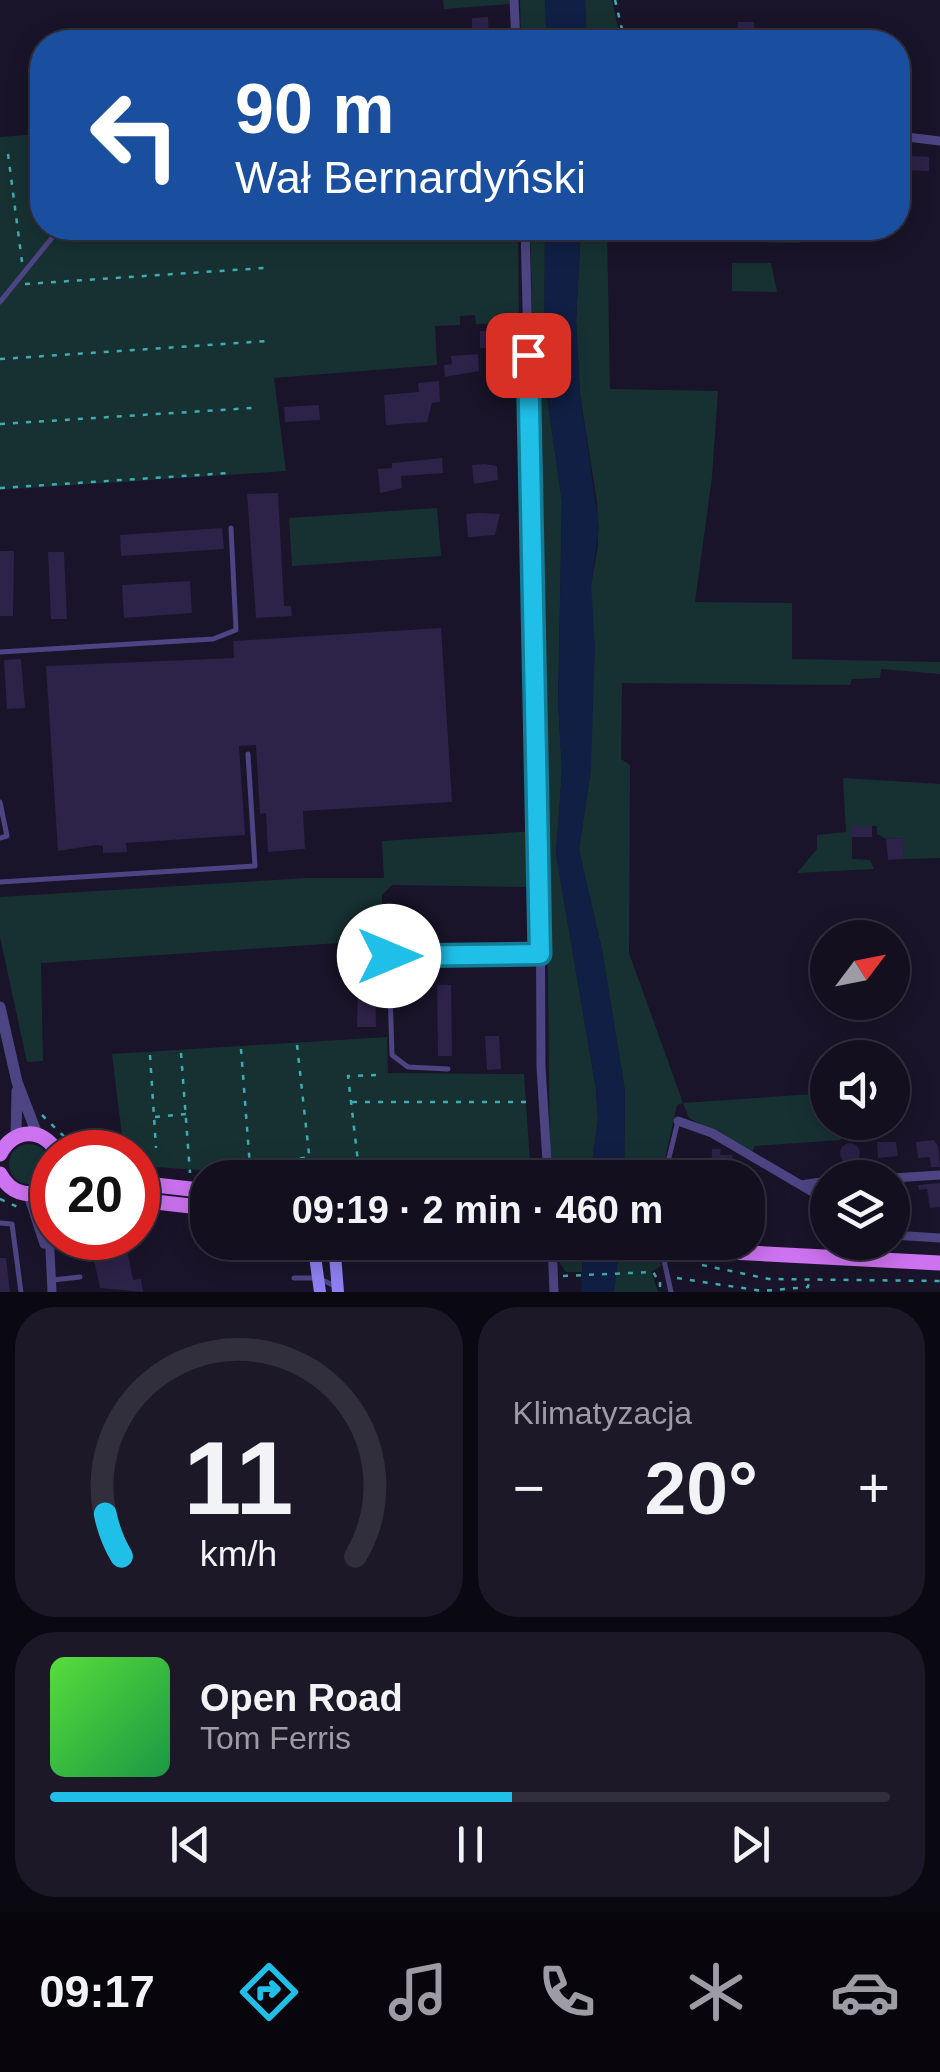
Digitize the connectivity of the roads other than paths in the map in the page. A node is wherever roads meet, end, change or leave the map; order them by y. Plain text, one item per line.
1 (514, 0) edge
2 (515, 30) edge
3 (910, 137) edge
4 (940, 141) edge
5 (50, 240) edge
6 (524, 240) edge
7 (0, 302) edge
8 (231, 528) dead end
9 (0, 652) edge
10 (248, 754) dead end
11 (0, 802) edge
12 (0, 838) edge
13 (0, 882) edge
14 (540, 954) junction
15 (0, 1007) edge
16 (7, 1068) edge
17 (448, 1068) dead end
18 (16, 1082) junction
19 (678, 1121) joint
20 (35, 1130) edge
21 (30, 1135) edge
22 (16, 1136) junction
23 (0, 1154) edge
24 (546, 1160) edge
25 (668, 1160) edge
26 (940, 1175) edge
27 (0, 1177) edge
28 (910, 1177) edge
29 (810, 1184) edge
30 (801, 1185) junction
31 (160, 1186) edge
32 (190, 1189) edge
33 (810, 1190) edge
34 (28, 1195) joint
35 (30, 1201) edge
36 (160, 1203) edge
37 (190, 1206) edge
38 (0, 1223) edge
39 (910, 1236) edge
40 (940, 1238) edge
41 (765, 1252) edge
42 (48, 1260) edge
43 (316, 1260) edge
44 (336, 1260) edge
45 (553, 1260) edge
46 (666, 1260) edge
47 (940, 1263) edge
48 (80, 1277) dead end
49 (294, 1278) dead end
50 (50, 1280) junction
51 (319, 1285) edge
52 (338, 1290) edge
53 (21, 1292) edge
54 (52, 1292) edge
55 (554, 1292) edge
56 (672, 1292) edge

1 - 2 street
3 - 4 street
5 - 7 lane
6 - 14 street
8 - 9 lane
10 - 13 lane
11 - 12 lane
14 - 17 lane
14 - 24 street
15 - 16 street
16 - 18 street
18 - 20 street
18 - 22 street
19 - 25 lane
19 - 30 street
21 - 22 main road
22 - 23 main road
26 - 28 street
27 - 34 main road
29 - 30 street
30 - 33 street
31 - 32 main road
34 - 35 street
36 - 37 main road
38 - 53 lane
39 - 40 street
41 - 47 main road
42 - 50 street
43 - 51 main road
44 - 52 main road
45 - 55 street
46 - 56 lane
48 - 50 lane
49 - 51 lane
50 - 54 street
51 - 52 lane

